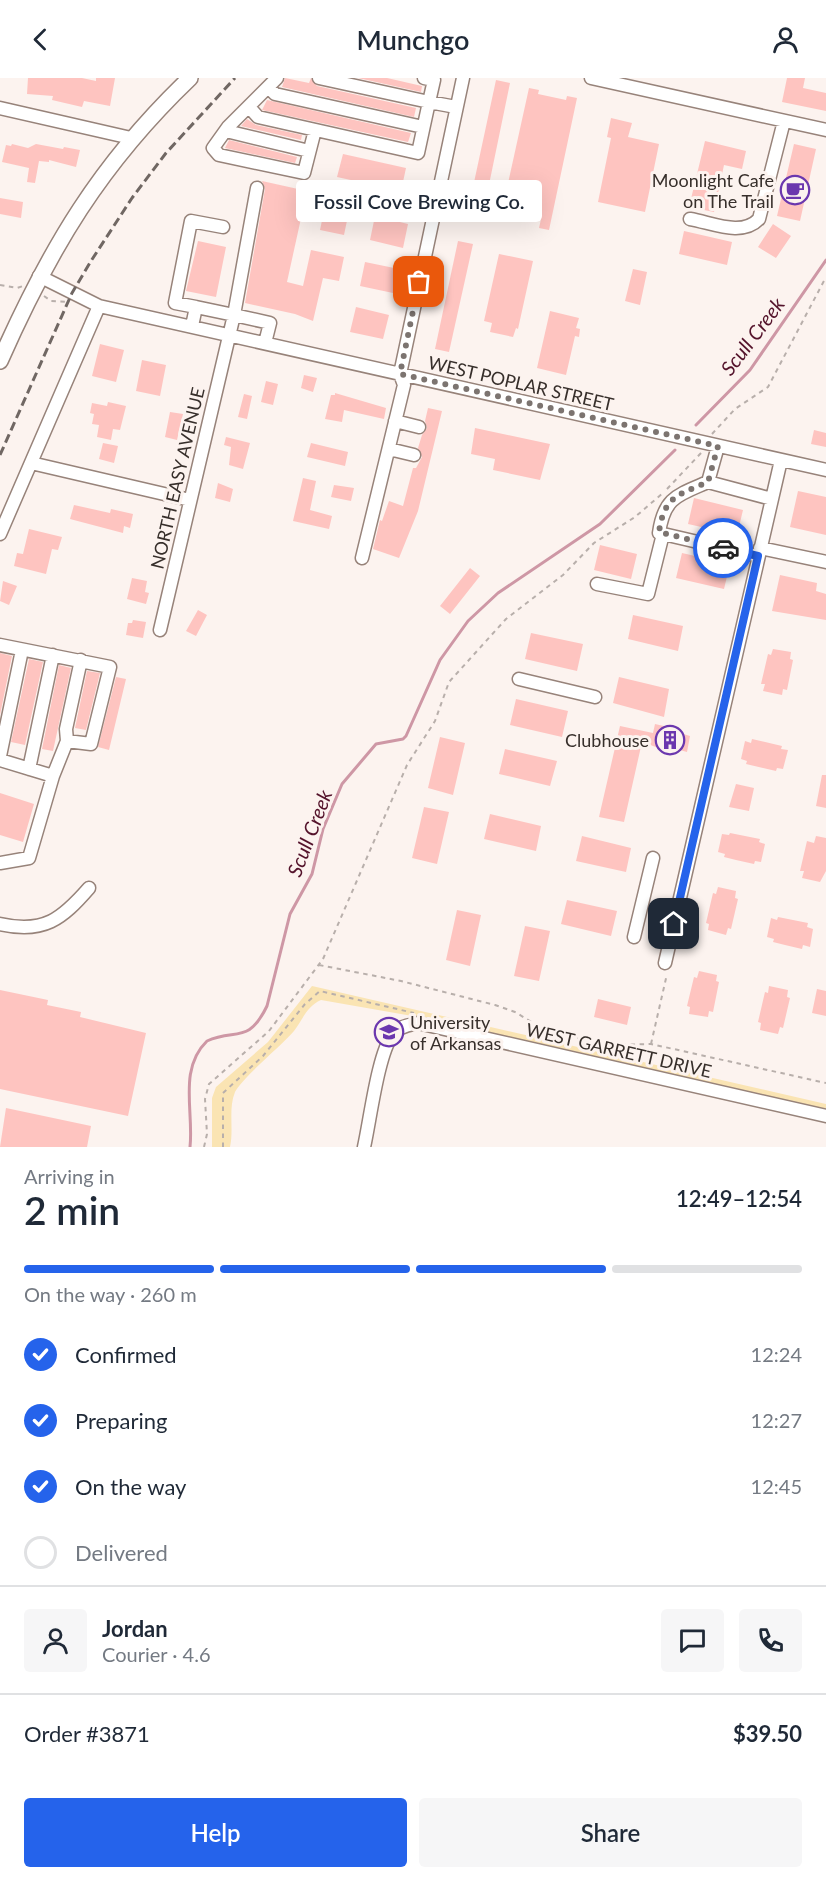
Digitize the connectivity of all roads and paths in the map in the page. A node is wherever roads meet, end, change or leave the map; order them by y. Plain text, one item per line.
1 (190, 78) edge
2 (319, 78) edge
3 (463, 78) edge
4 (591, 78) edge
5 (431, 79) edge
6 (272, 82) edge
7 (429, 102) junction
8 (249, 107) junction
9 (0, 108) edge
10 (456, 108) junction
11 (784, 121) junction
12 (423, 127) junction
13 (315, 129) junction
14 (826, 129) edge
15 (226, 131) junction
16 (131, 138) junction
17 (309, 151) junction
18 (257, 188) dead end
19 (690, 219) dead end
20 (223, 227) dead end
21 (39, 276) junction
22 (826, 278) edge
23 (0, 285) edge
24 (21, 285) dead end
25 (99, 306) junction
26 (196, 307) junction
27 (234, 315) junction
28 (192, 326) junction
29 (230, 335) junction
30 (265, 343) junction
31 (0, 361) edge
32 (400, 374) junction
33 (395, 421) junction
34 (419, 427) dead end
35 (713, 445) junction
36 (389, 449) junction
37 (414, 455) dead end
38 (781, 460) junction
39 (32, 463) junction
40 (826, 470) edge
41 (708, 482) junction
42 (771, 499) junction
43 (190, 500) junction
44 (0, 534) edge
45 (663, 534) junction
46 (759, 552) junction
47 (362, 558) dead end
48 (826, 562) edge
49 (597, 584) dead end
50 (160, 630) dead end
51 (0, 645) edge
52 (22, 650) junction
53 (53, 655) junction
54 (81, 660) junction
55 (519, 680) dead end
56 (595, 697) dead end
57 (67, 741) junction
58 (0, 758) edge
59 (29, 768) junction
60 (53, 776) junction
61 (652, 858) dead end
62 (0, 863) edge
63 (89, 888) dead end
64 (0, 924) edge
65 (634, 937) dead end
66 (665, 963) joint
67 (319, 965) junction
68 (423, 1015) dead end
69 (651, 1044) junction
70 (826, 1083) edge
71 (826, 1116) edge
72 (204, 1147) edge
73 (223, 1147) edge
74 (364, 1147) edge

1 - 16 main road
2 - 7 street
3 - 10 street
4 - 11 street
5 - 7 street
6 - 8 street
6 - 12 street
7 - 10 street
7 - 12 street
8 - 13 street
8 - 15 street
9 - 16 street
10 - 32 street
11 - 14 street
11 - 19 street
12 - 13 street
13 - 17 street
15 - 17 street
15 - 17 street
16 - 21 main road
18 - 27 street, NORTH EASY AVENUE
20 - 26 street
21 - 25 street, WEST POPLAR STREET
21 - 31 main road
22 - 35 path
23 - 24 path
25 - 28 street, WEST POPLAR STREET
25 - 39 street
26 - 27 street
26 - 28 street
27 - 29 street, NORTH EASY AVENUE
27 - 30 street
28 - 29 street, WEST POPLAR STREET
29 - 30 street, WEST POPLAR STREET
29 - 43 street, NORTH EASY AVENUE
30 - 32 street, WEST POPLAR STREET
32 - 33 street
32 - 35 street, WEST POPLAR STREET
33 - 34 street
33 - 36 street
35 - 38 street, WEST POPLAR STREET
35 - 41 street
35 - 67 path
36 - 37 street
36 - 47 street
38 - 40 street, WEST POPLAR STREET
38 - 42 street
39 - 43 street
39 - 44 street
41 - 42 street
41 - 45 street
42 - 46 street
43 - 50 street, NORTH EASY AVENUE
45 - 46 street
45 - 49 street
46 - 48 street
46 - 66 street
51 - 52 street
52 - 53 street
52 - 58 street
53 - 54 street
53 - 59 street
54 - 57 street
54 - 57 street
55 - 56 street
57 - 60 street
58 - 59 street
59 - 60 street
60 - 62 street
61 - 65 street
63 - 64 street
66 - 69 path
67 - 69 path
67 - 72 path
68 - 73 path
69 - 70 path
71 - 74 street, WEST GARRETT DRIVE

